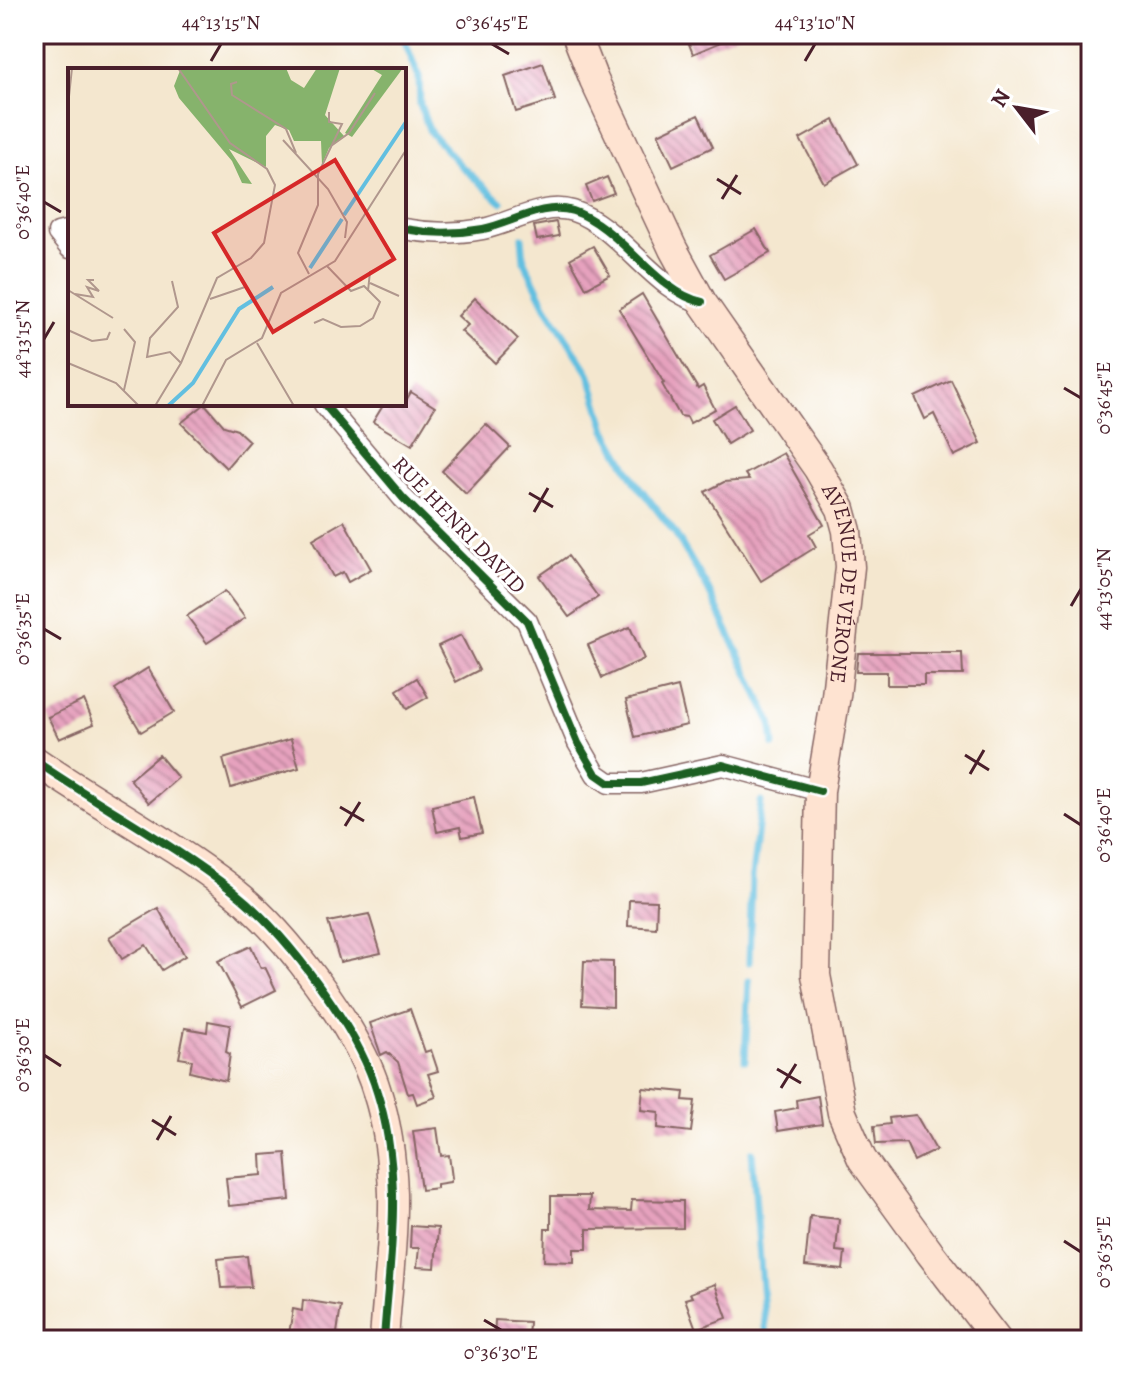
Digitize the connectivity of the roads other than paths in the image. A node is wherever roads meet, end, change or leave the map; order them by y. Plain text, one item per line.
1 (576, 34) edge
2 (406, 229) edge
3 (68, 230) edge
4 (68, 246) edge
5 (702, 302) junction
6 (326, 406) edge
7 (34, 760) edge
8 (820, 791) junction
9 (384, 1340) edge
10 (997, 1340) edge

1 - 5 main road, AVENUE DE VÉRONE
2 - 5 street
3 - 4 street
5 - 8 main road, AVENUE DE VÉRONE
6 - 8 street, RUE HENRI DAVID
7 - 9 main road
8 - 10 main road, AVENUE DE VÉRONE

